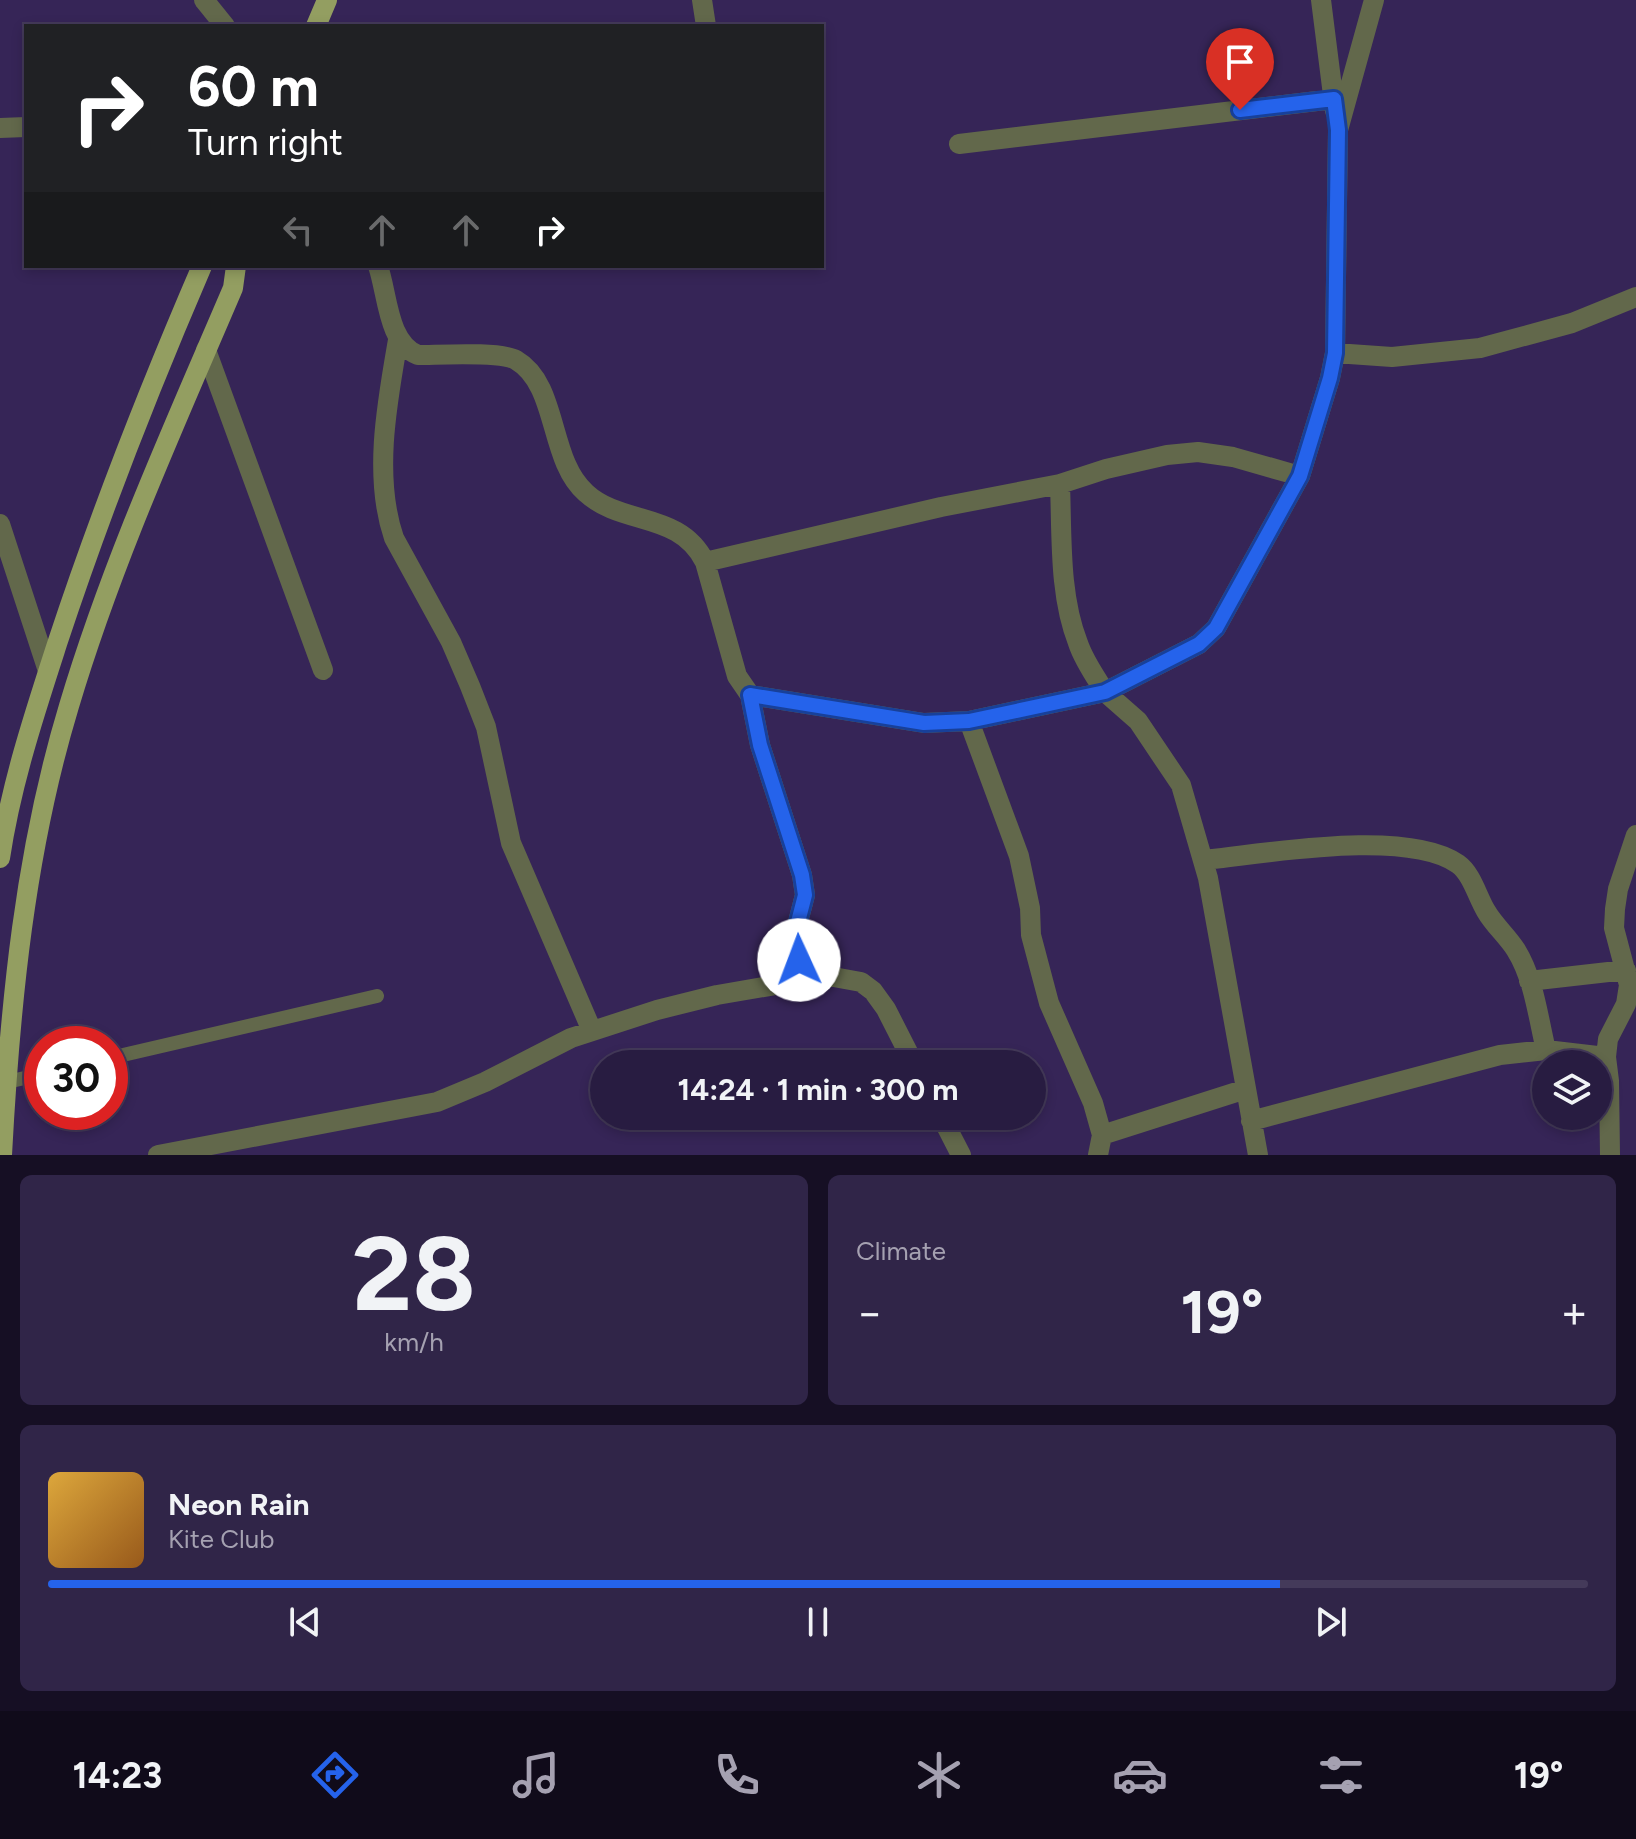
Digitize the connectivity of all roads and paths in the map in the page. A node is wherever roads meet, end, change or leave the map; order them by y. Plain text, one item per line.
1 (204, 0) edge
2 (327, 0) edge
3 (702, 0) edge
4 (1321, 0) edge
5 (1374, 0) edge
6 (223, 24) edge
7 (317, 24) edge
8 (706, 24) edge
9 (1334, 99) junction
10 (24, 127) edge
11 (0, 128) edge
12 (1338, 130) junction
13 (959, 144) dead end
14 (201, 268) edge
15 (236, 268) edge
16 (379, 268) edge
17 (1636, 297) edge
18 (398, 340) junction
19 (206, 350) junction
20 (1335, 353) junction
21 (1300, 476) junction
22 (1060, 484) junction
23 (0, 524) edge
24 (705, 562) junction
25 (323, 670) dead end
26 (48, 671) junction
27 (1105, 692) junction
28 (750, 695) junction
29 (969, 721) junction
30 (1636, 835) edge
31 (0, 858) edge
32 (1203, 860) junction
33 (1626, 970) junction
34 (802, 979) junction
35 (1529, 981) junction
36 (377, 996) dead end
37 (592, 1031) junction
38 (907, 1050) edge
39 (1546, 1050) edge
40 (1607, 1050) edge
41 (1532, 1052) edge
42 (128, 1054) edge
43 (24, 1078) edge
44 (7, 1082) junction
45 (1246, 1089) junction
46 (1251, 1121) junction
47 (948, 1130) edge
48 (1610, 1130) edge
49 (1100, 1145) edge
50 (2, 1155) edge
51 (158, 1155) edge
52 (961, 1155) edge
53 (1258, 1155) edge
54 (1610, 1155) edge

1 - 6 street
2 - 7 main road
3 - 8 street
4 - 9 street
5 - 12 street
9 - 12 street
9 - 13 street
10 - 11 street
12 - 20 street
14 - 26 main road
15 - 19 main road
16 - 18 street
17 - 20 street
18 - 24 street
18 - 37 street
19 - 25 street
19 - 44 main road
20 - 21 street
21 - 22 street
21 - 27 street
22 - 24 street
22 - 27 street
23 - 26 street
24 - 28 street
26 - 31 main road
27 - 29 street
27 - 32 street
28 - 29 street
28 - 34 street
29 - 49 street
30 - 33 street
32 - 35 street
32 - 45 street
33 - 35 street
33 - 40 street
34 - 37 street
34 - 38 street
35 - 39 street
36 - 42 lane
37 - 51 street
41 - 46 street
43 - 44 lane
44 - 50 main road
45 - 46 street
45 - 49 street
46 - 53 street
47 - 52 street
48 - 54 street

